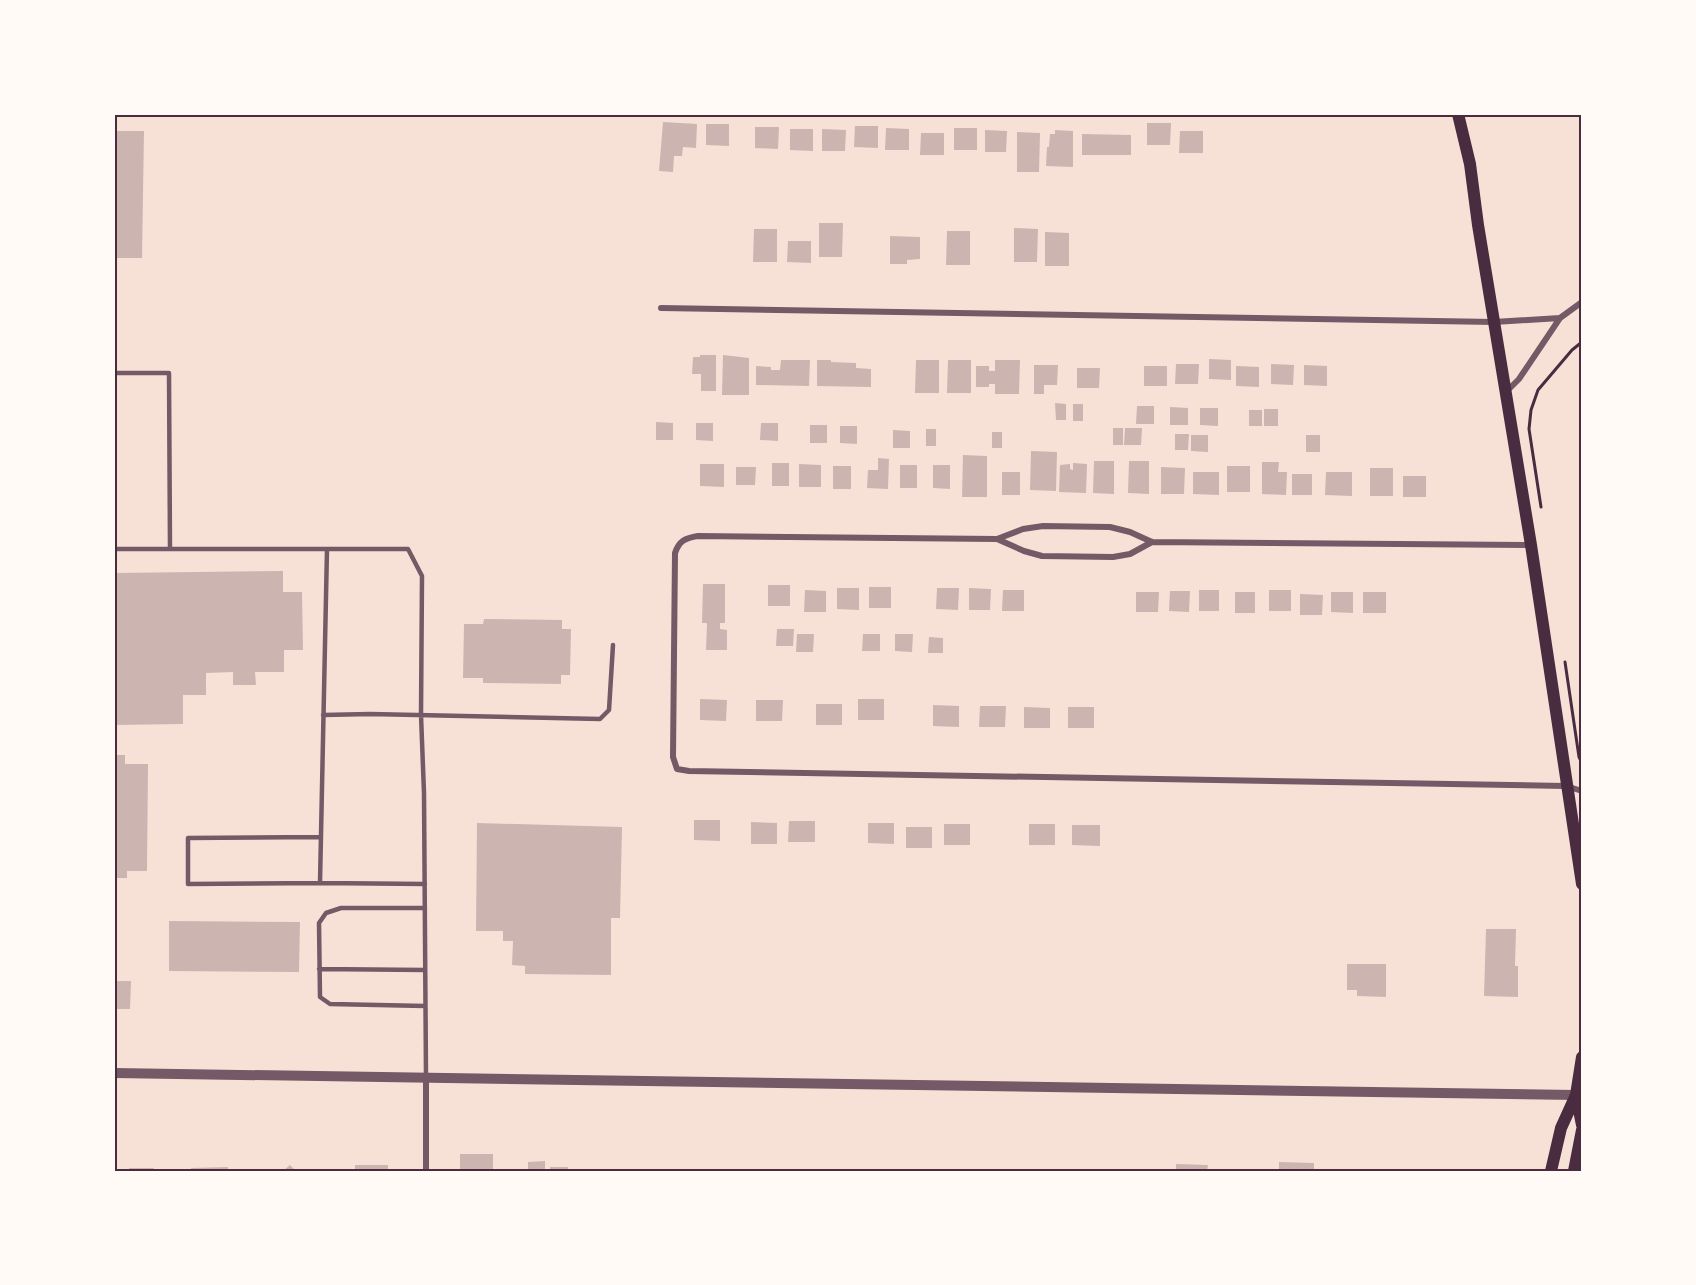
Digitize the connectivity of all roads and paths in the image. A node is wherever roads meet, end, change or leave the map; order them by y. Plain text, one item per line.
1 (1459, 114) edge
2 (1582, 302) edge
3 (661, 308) dead end
4 (1560, 318) junction
5 (1494, 322) junction
6 (1582, 342) edge
7 (114, 373) edge
8 (1506, 393) junction
9 (1541, 511) dead end
10 (997, 539) junction
11 (1152, 542) junction
12 (1531, 545) junction
13 (114, 549) edge
14 (170, 549) junction
15 (327, 549) junction
16 (613, 645) dead end
17 (1563, 652) dead end
18 (323, 715) junction
19 (421, 715) junction
20 (1582, 763) edge
21 (1566, 786) junction
22 (1582, 791) edge
23 (320, 837) junction
24 (320, 883) junction
25 (425, 884) junction
26 (1582, 884) edge
27 (425, 908) junction
28 (319, 969) junction
29 (425, 970) junction
30 (425, 1006) junction
31 (1582, 1057) edge
32 (114, 1073) edge
33 (426, 1078) junction
34 (1576, 1095) junction
35 (1582, 1125) edge
36 (1582, 1130) edge
37 (426, 1171) edge
38 (1551, 1171) edge
39 (1574, 1171) edge

1 - 5 main road
2 - 4 street
3 - 5 street
4 - 5 street
4 - 8 street
5 - 8 main road
6 - 9 path
7 - 14 lane
8 - 12 main road
10 - 11 street
10 - 11 street
10 - 21 street
11 - 12 street
12 - 21 main road
13 - 14 lane
14 - 15 lane
15 - 18 lane
15 - 19 lane
16 - 19 lane
17 - 20 path
18 - 19 lane
18 - 23 lane
19 - 25 lane
21 - 22 street
21 - 26 main road
23 - 24 lane
23 - 24 lane
24 - 25 lane
25 - 27 lane
27 - 28 lane
27 - 29 lane
28 - 29 lane
28 - 30 lane
29 - 30 lane
30 - 33 lane
31 - 34 main road
32 - 33 street
33 - 34 street
33 - 37 street
34 - 35 main road
34 - 38 main road
36 - 39 main road

